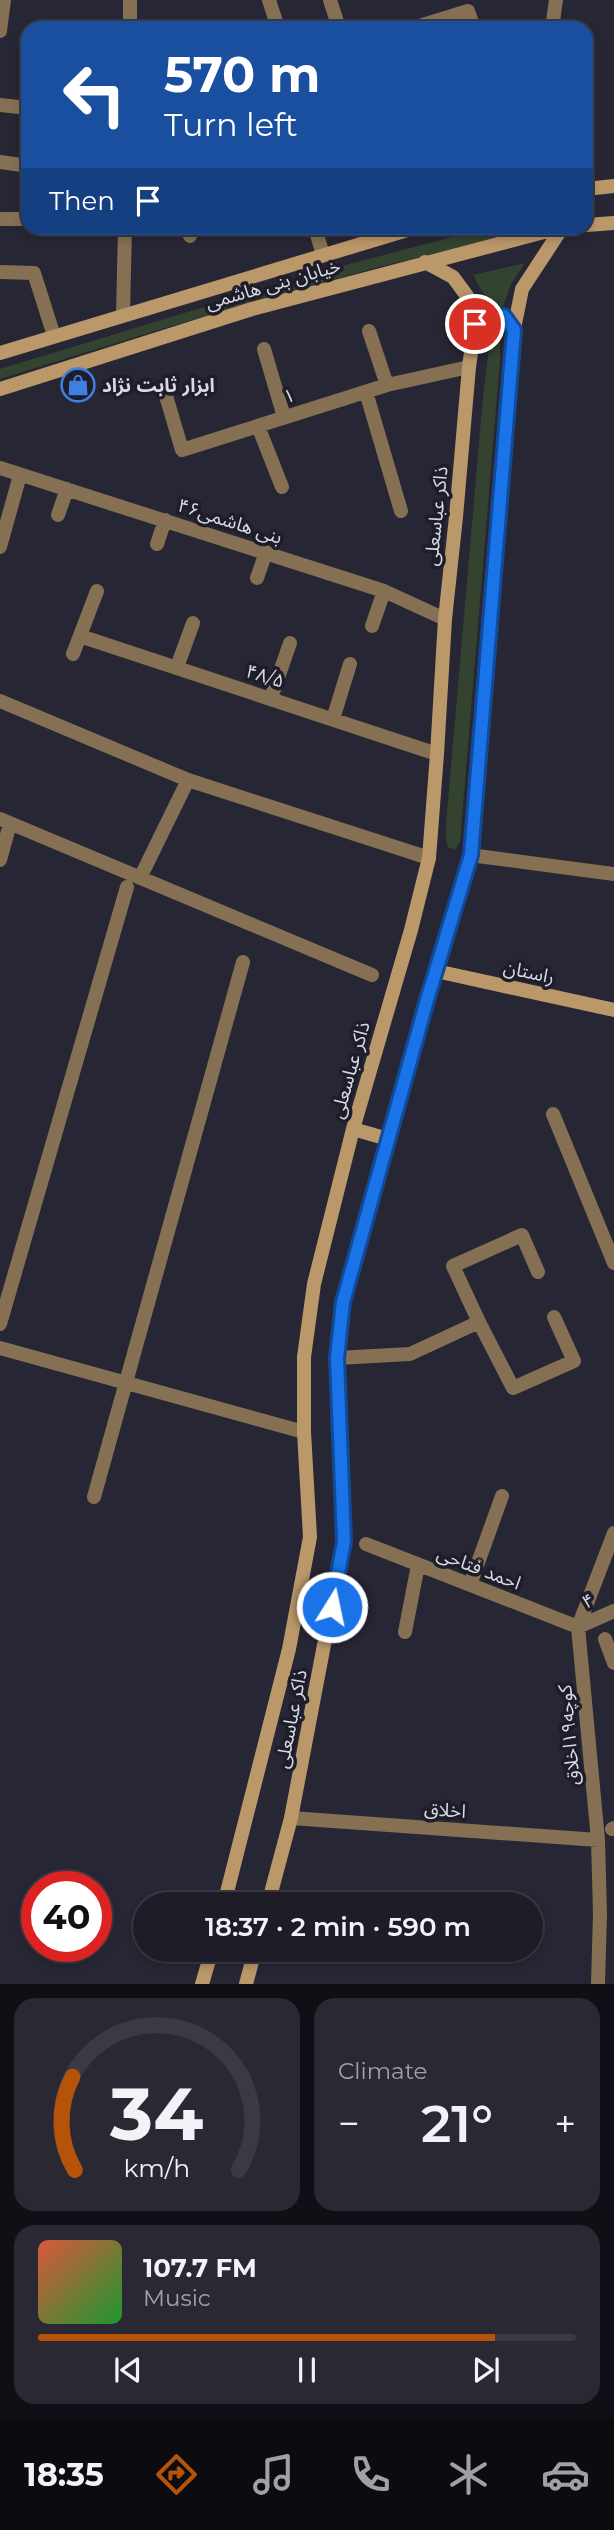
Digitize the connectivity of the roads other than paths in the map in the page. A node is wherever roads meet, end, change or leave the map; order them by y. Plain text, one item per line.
1 (4, 0) edge
2 (130, 0) edge
3 (269, 0) edge
4 (330, 0) edge
5 (556, 0) edge
6 (130, 21) edge
7 (276, 21) edge
8 (337, 21) edge
9 (436, 21) edge
10 (472, 21) edge
11 (553, 21) edge
12 (0, 31) edge
13 (0, 105) edge
14 (21, 107) edge
15 (0, 162) edge
16 (21, 165) edge
17 (614, 187) edge
18 (593, 188) edge
19 (0, 219) edge
20 (21, 219) dead end
21 (614, 223) edge
22 (593, 224) edge
23 (125, 235) edge
24 (316, 235) edge
25 (390, 235) edge
26 (532, 235) edge
27 (556, 235) edge
28 (323, 255) junction
29 (425, 262) junction
30 (0, 272) edge
31 (123, 314) junction
32 (475, 324) junction
33 (514, 330) junction
34 (369, 331) dead end
35 (54, 336) junction
36 (264, 349) dead end
37 (0, 352) edge
38 (469, 367) junction
39 (387, 385) junction
40 (0, 389) edge
41 (164, 389) dead end
42 (366, 392) junction
43 (284, 418) junction
44 (258, 426) junction
45 (0, 468) edge
46 (20, 475) junction
47 (282, 487) dead end
48 (67, 489) junction
49 (401, 511) dead end
50 (58, 515) dead end
51 (165, 520) junction
52 (157, 544) dead end
53 (0, 547) edge
54 (266, 552) junction
55 (257, 578) dead end
56 (97, 591) dead end
57 (384, 591) junction
58 (444, 618) junction
59 (193, 623) dead end
60 (372, 626) dead end
61 (80, 636) junction
62 (290, 643) dead end
63 (73, 654) dead end
64 (350, 664) dead end
65 (177, 667) junction
66 (271, 698) junction
67 (0, 701) edge
68 (333, 719) junction
69 (438, 754) junction
70 (188, 780) junction
71 (5, 821) edge
72 (471, 855) junction
73 (429, 858) junction
74 (0, 860) edge
75 (614, 874) edge
76 (140, 878) junction
77 (127, 887) dead end
78 (243, 962) dead end
79 (436, 971) junction
80 (372, 975) dead end
81 (614, 1010) edge
82 (553, 1114) dead end
83 (353, 1129) junction
84 (388, 1139) junction
85 (614, 1263) edge
86 (538, 1272) dead end
87 (554, 1317) dead end
88 (479, 1322) junction
89 (0, 1324) edge
90 (0, 1348) edge
91 (337, 1358) junction
92 (126, 1382) junction
93 (304, 1432) junction
94 (502, 1496) dead end
95 (93, 1497) dead end
96 (614, 1533) edge
97 (366, 1544) dead end
98 (418, 1565) junction
99 (470, 1585) junction
100 (614, 1611) edge
101 (578, 1627) junction
102 (405, 1632) dead end
103 (605, 1640) dead end
104 (614, 1662) edge
105 (291, 1818) junction
106 (597, 1840) junction
107 (226, 1892) edge
108 (271, 1892) edge
109 (208, 1962) edge
110 (252, 1962) edge
111 (202, 1984) edge
112 (246, 1984) edge
113 (598, 1984) edge

1 - 12 street
2 - 6 street
3 - 7 street
4 - 8 street
5 - 11 street
9 - 10 street
13 - 14 street
15 - 16 street
17 - 18 street
19 - 20 street
21 - 22 street
23 - 31 street
24 - 28 street
25 - 28 street, خیابان بنی هاشمی
26 - 29 street, خیابان بنی هاشمی
27 - 33 street, ذاکر عباسعلی
28 - 31 street, خیابان بنی هاشمی
29 - 32 street, ذاکر عباسعلی
29 - 40 street, خیابان بنی هاشمی
30 - 35 street
31 - 35 street, خیابان بنی هاشمی
32 - 33 street
32 - 38 street, ذاکر عباسعلی
33 - 72 street, ذاکر عباسعلی
34 - 39 street
35 - 37 street, خیابان بنی هاشمی
36 - 43 street
38 - 39 street, ۱
38 - 58 street, ذاکر عباسعلی
39 - 42 street, ۱
41 - 44 street, ۱
42 - 43 street, ۱
42 - 49 street
43 - 44 street, ۱
44 - 47 street
45 - 46 street, بنی هاشمی۴۶
46 - 48 street, بنی هاشمی۴۶
46 - 53 street
48 - 50 street
48 - 51 street, بنی هاشمی۴۶
51 - 52 street
51 - 54 street, بنی هاشمی۴۶
54 - 55 street
54 - 57 street, بنی هاشمی۴۶
56 - 61 street
57 - 58 street, بنی هاشمی۴۶
57 - 60 street
58 - 69 street, ذاکر عباسعلی
59 - 65 street
61 - 63 street
61 - 65 street, ۴۸/۵
62 - 66 street
64 - 68 street
65 - 66 street, ۴۸/۵
66 - 68 street, ۴۸/۵
67 - 70 street
68 - 69 street, ۴۸/۵
69 - 73 street, ذاکر عباسعلی
70 - 73 street
70 - 76 street
71 - 74 street
71 - 76 street
72 - 75 street
72 - 79 street, ذاکر عباسعلی
73 - 83 street, ذاکر عباسعلی
76 - 80 street
77 - 89 street
78 - 92 street
79 - 81 street, راستان
79 - 84 street, ذاکر عباسعلی
82 - 85 street
83 - 84 street
83 - 93 street, ذاکر عباسعلی
84 - 91 street, ذاکر عباسعلی
86 - 88 street
87 - 88 street
88 - 91 street
90 - 92 street
91 - 105 street, ذاکر عباسعلی
92 - 93 street
92 - 95 street
93 - 107 street, ذاکر عباسعلی
94 - 99 street
96 - 101 street
97 - 98 street, احمد فتاحی
98 - 99 street, احمد فتاحی
98 - 102 street
99 - 101 street, احمد فتاحی
100 - 101 street, ۴
101 - 106 street, کوچه۱۹اخلاق
103 - 104 street
105 - 106 street, اخلاق
105 - 108 street, ذاکر عباسعلی
106 - 113 street, کوچه۱۹اخلاق
109 - 111 street
110 - 112 street

